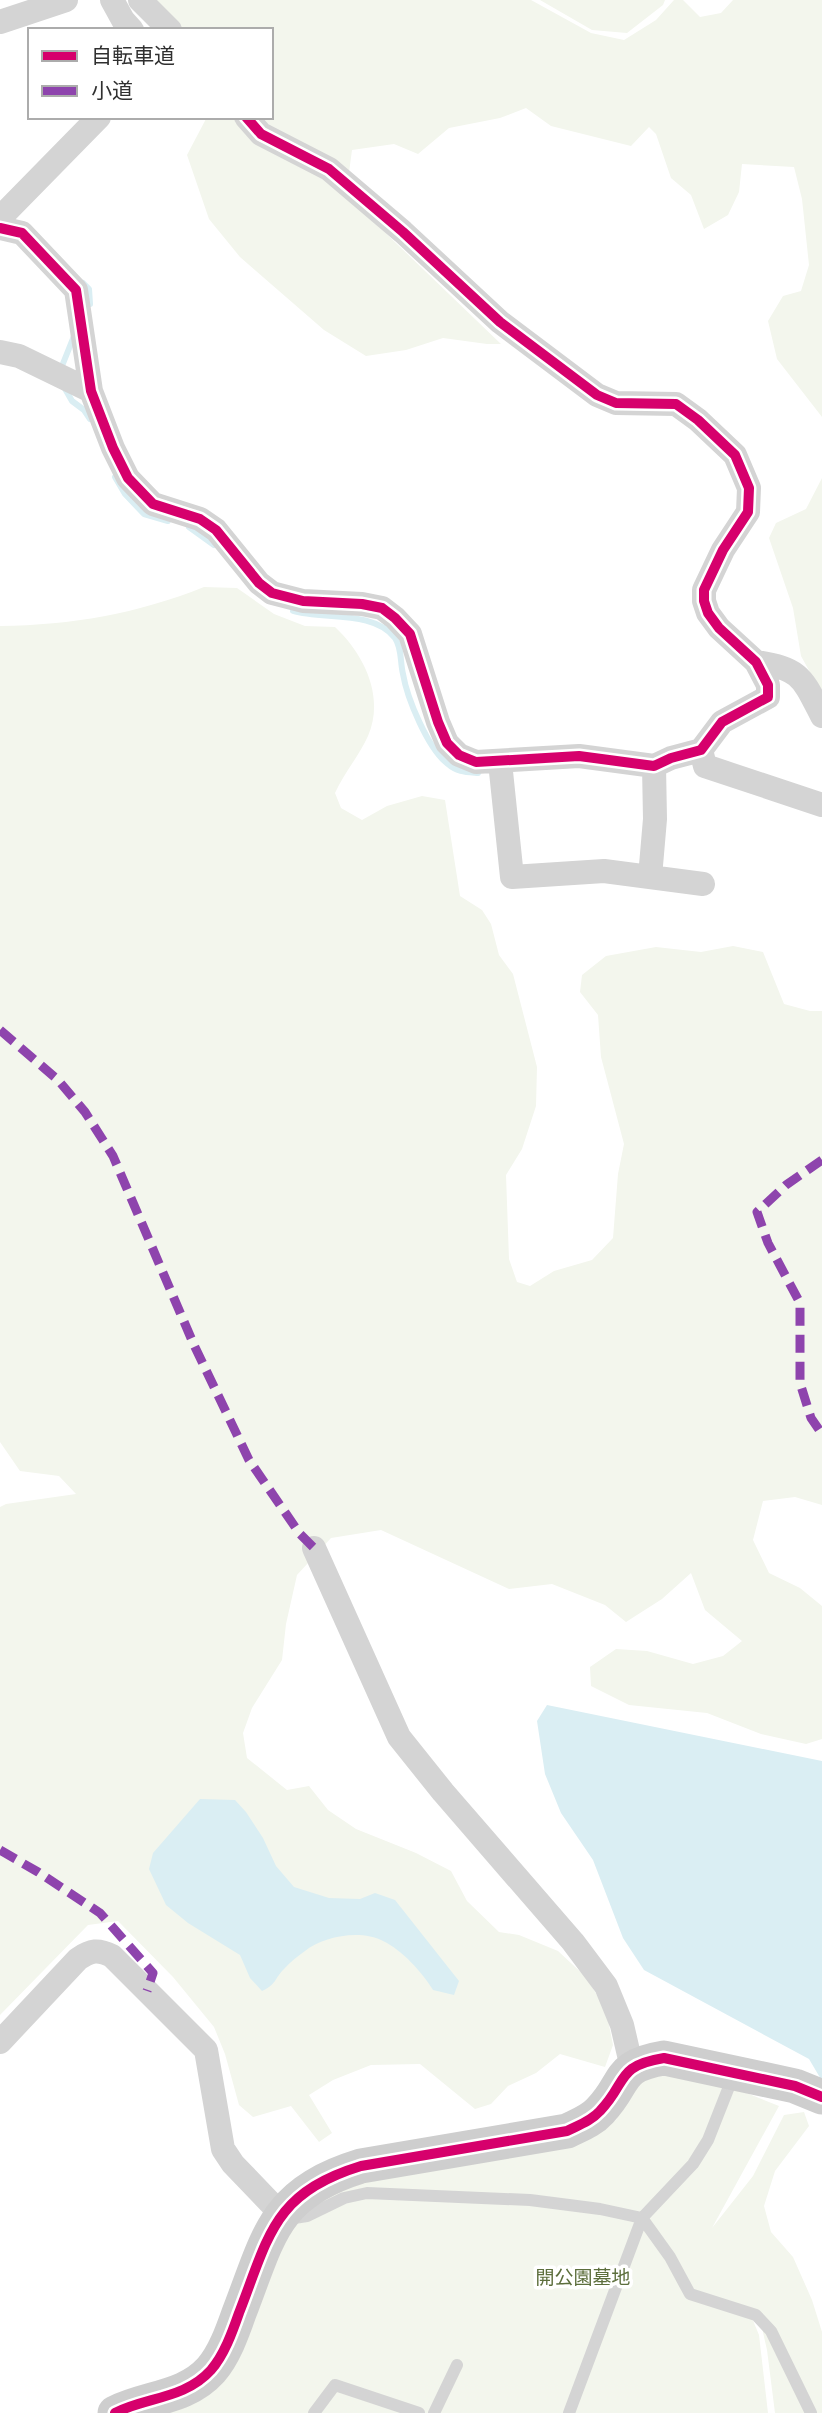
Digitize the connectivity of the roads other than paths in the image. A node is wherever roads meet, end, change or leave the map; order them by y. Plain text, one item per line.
1 (66, 0) edge
2 (112, 0) edge
3 (140, 0) edge
4 (0, 22) edge
5 (130, 28) edge
6 (168, 28) edge
7 (97, 119) edge
8 (248, 119) edge
9 (0, 218) edge
10 (0, 228) edge
11 (0, 352) edge
12 (91, 391) junction
13 (756, 662) junction
14 (822, 716) edge
15 (701, 750) junction
16 (500, 762) junction
17 (654, 765) junction
18 (822, 805) edge
19 (650, 877) junction
20 (703, 884) dead end
21 (314, 1548) dead end
22 (0, 2042) edge
23 (632, 2068) junction
24 (734, 2073) junction
25 (822, 2097) edge
26 (282, 2215) junction
27 (642, 2218) junction
28 (457, 2365) dead end
29 (115, 2413) edge
30 (314, 2413) edge
31 (419, 2413) edge
32 (435, 2413) edge
33 (569, 2413) edge
34 (811, 2413) edge

1 - 4 street
2 - 5 street
3 - 6 street
7 - 9 street
8 - 13 street
10 - 12 street
11 - 12 street
12 - 16 street
13 - 14 street
13 - 15 street
15 - 17 street
15 - 18 street
16 - 17 street
16 - 19 street
17 - 19 street
19 - 20 street
21 - 23 street
22 - 26 street
23 - 24 street
23 - 26 street
24 - 25 street
24 - 27 lane
26 - 27 lane
26 - 29 street
27 - 33 lane
27 - 34 lane
28 - 32 lane
30 - 31 lane

